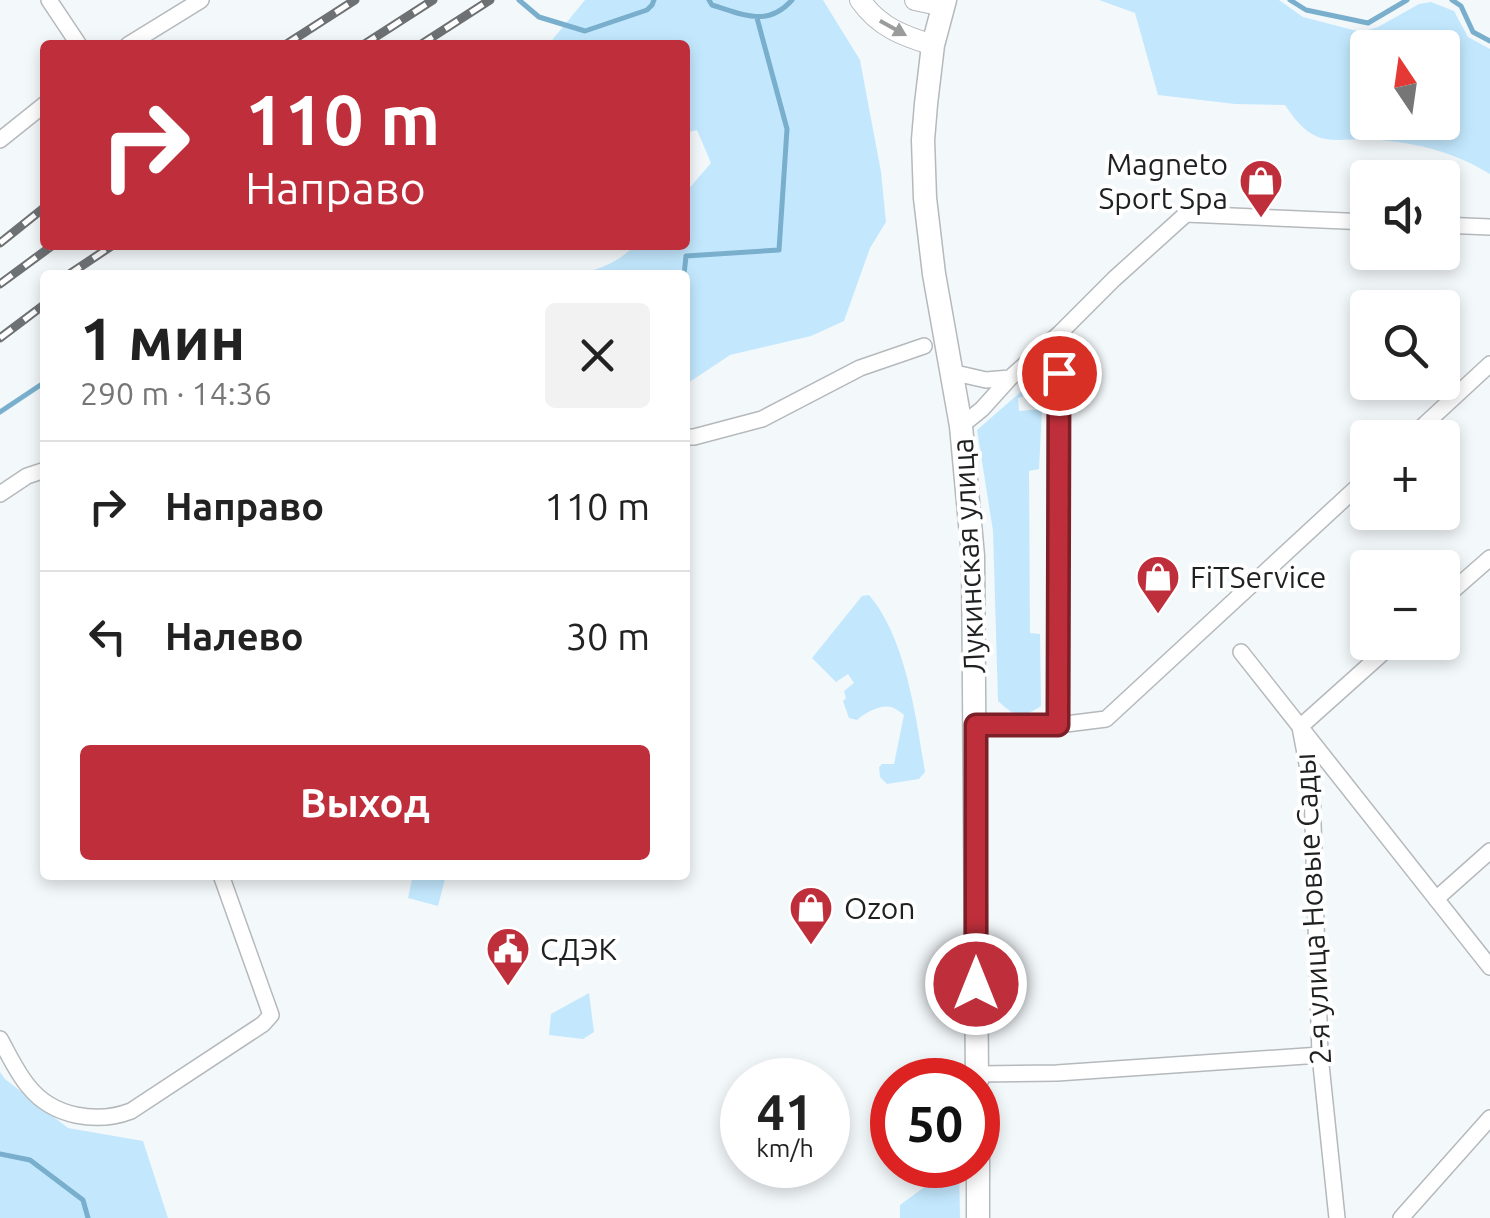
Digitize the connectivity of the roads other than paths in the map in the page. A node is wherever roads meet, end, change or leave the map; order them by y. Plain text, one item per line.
1 (49, 0) edge
2 (201, 0) edge
3 (860, 0) edge
4 (916, 0) edge
5 (944, 3) edge
6 (76, 40) edge
7 (136, 40) edge
8 (933, 45) junction
9 (40, 108) edge
10 (0, 140) edge
11 (1350, 221) edge
12 (1460, 226) edge
13 (1490, 228) edge
14 (1059, 334) junction
15 (924, 346) dead end
16 (1490, 364) edge
17 (951, 372) junction
18 (1010, 378) junction
19 (1429, 420) edge
20 (962, 426) junction
21 (690, 437) edge
22 (40, 472) edge
23 (0, 494) edge
24 (1350, 494) edge
25 (1490, 558) edge
26 (1460, 584) edge
27 (1240, 652) dead end
28 (1375, 660) edge
29 (976, 725) junction
30 (1058, 725) junction
31 (1300, 728) junction
32 (1490, 851) edge
33 (223, 880) edge
34 (1436, 899) junction
35 (1490, 967) edge
36 (0, 1039) edge
37 (1320, 1055) junction
38 (978, 1058) edge
39 (1000, 1076) edge
40 (1490, 1118) edge
41 (978, 1188) edge
42 (978, 1218) edge
43 (1338, 1218) edge
44 (1401, 1218) edge

1 - 6 street
2 - 7 street
3 -> 8 street
4 - 5 street
5 - 8 main road, Лукинская улица
8 - 17 main road, Лукинская улица
9 - 10 street
11 - 14 street
12 - 13 street
14 - 18 street
14 - 30 street
15 - 21 street
16 - 19 street
17 - 18 street
17 - 20 main road, Лукинская улица
18 - 20 street
20 - 29 main road, Лукинская улица
22 - 23 street
24 - 30 street
25 - 26 street
27 - 31 street
28 - 31 street, 2-я улица Новые Сады
29 - 30 street
29 - 38 main road, Лукинская улица
31 - 34 street
31 - 37 street, 2-я улица Новые Сады
32 - 34 street
33 - 36 street
34 - 35 street
37 - 39 street
37 - 43 street, 2-я улица Новые Сады
40 - 44 street
41 - 42 main road

